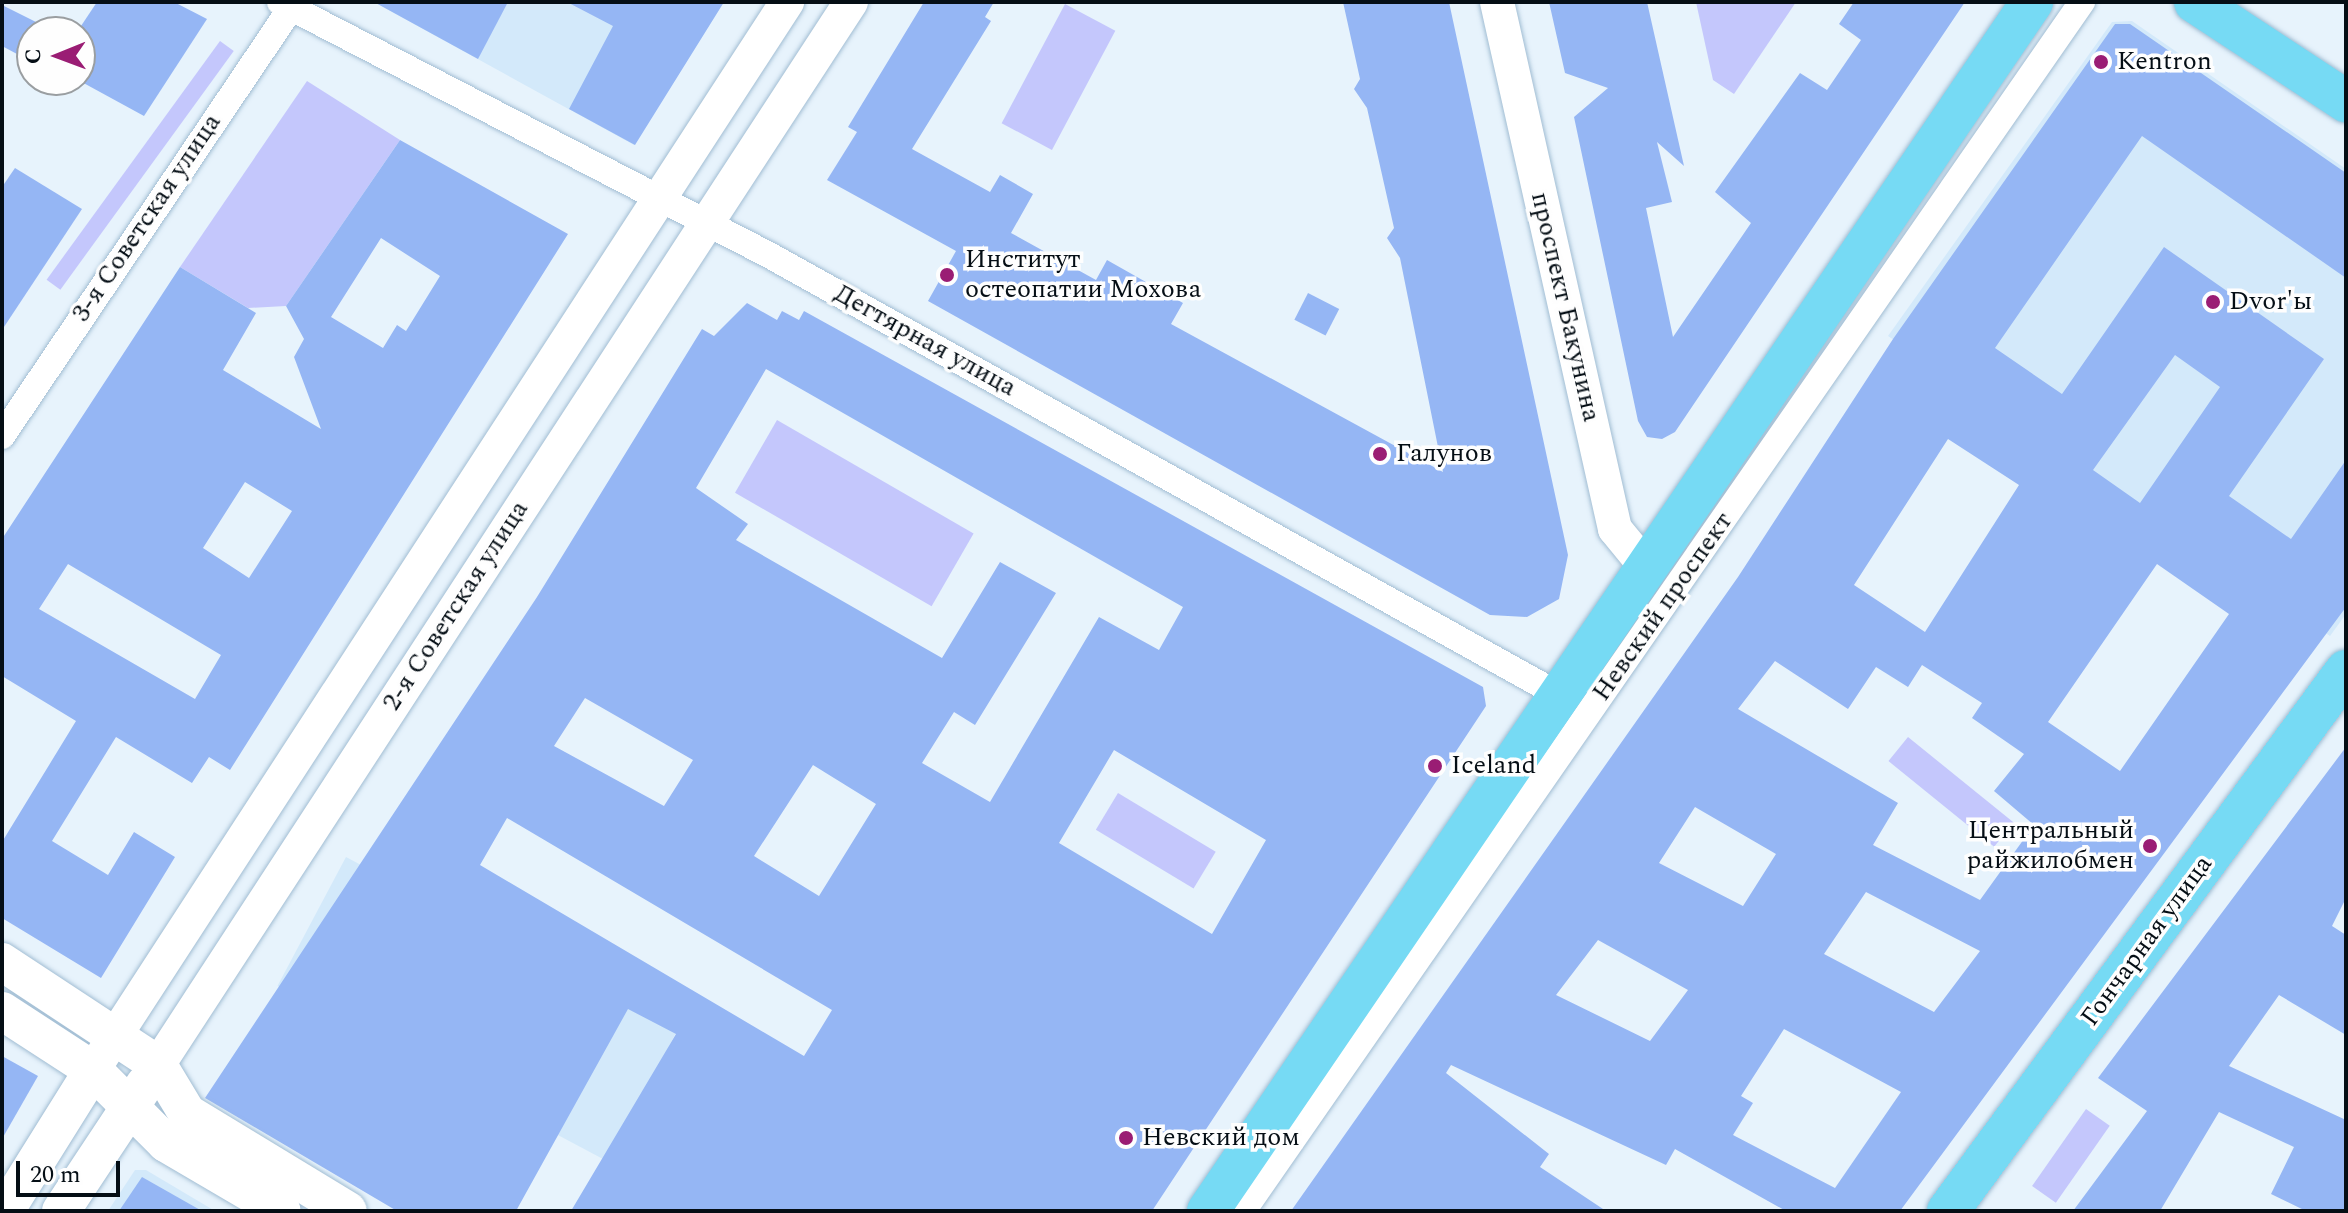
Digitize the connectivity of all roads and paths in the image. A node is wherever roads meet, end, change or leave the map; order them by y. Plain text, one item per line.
1 (787, 2) edge
2 (851, 2) edge
3 (1497, 2) edge
4 (2032, 2) edge
5 (2082, 2) edge
6 (2195, 2) edge
7 (289, 4) edge
8 (2346, 101) edge
9 (656, 202) junction
10 (707, 222) junction
11 (2, 436) edge
12 (1662, 578) junction
13 (2346, 671) edge
14 (1561, 696) junction
15 (2, 962) edge
16 (2, 1011) edge
17 (115, 1032) junction
18 (158, 1065) junction
19 (93, 1070) junction
20 (132, 1104) junction
21 (5, 1211) edge
22 (61, 1211) edge
23 (282, 1211) edge
24 (348, 1211) edge
25 (1208, 1211) edge
26 (1243, 1211) edge
27 (1948, 1211) edge

1 - 9 street, 2-я Советская улица
2 - 10 street, 2-я Советская улица
3 - 12 street, проспект Бакунина
4 - 12 main road, Невский проспект
5 - 12 street, Невский проспект
6 - 8 main road
7 - 9 street, Дегтярная улица
7 - 11 street, 3-я Советская улица
9 - 10 street, Дегтярная улица
9 - 17 street, 2-я Советская улица
10 - 14 street, Дегтярная улица
10 - 18 street, 2-я Советская улица
12 - 14 main road, Невский проспект
12 - 26 street, Невский проспект
13 - 27 main road, Гончарная улица
14 - 25 main road, Невский проспект
15 - 17 main road
16 - 19 main road
17 - 18 main road
17 - 19 street, 2-я Советская улица
18 - 20 main road, 2-я Советская улица
18 - 24 main road
19 - 20 main road
19 - 21 main road, 2-я Советская улица
20 - 22 main road, 2-я Советская улица
20 - 23 main road

